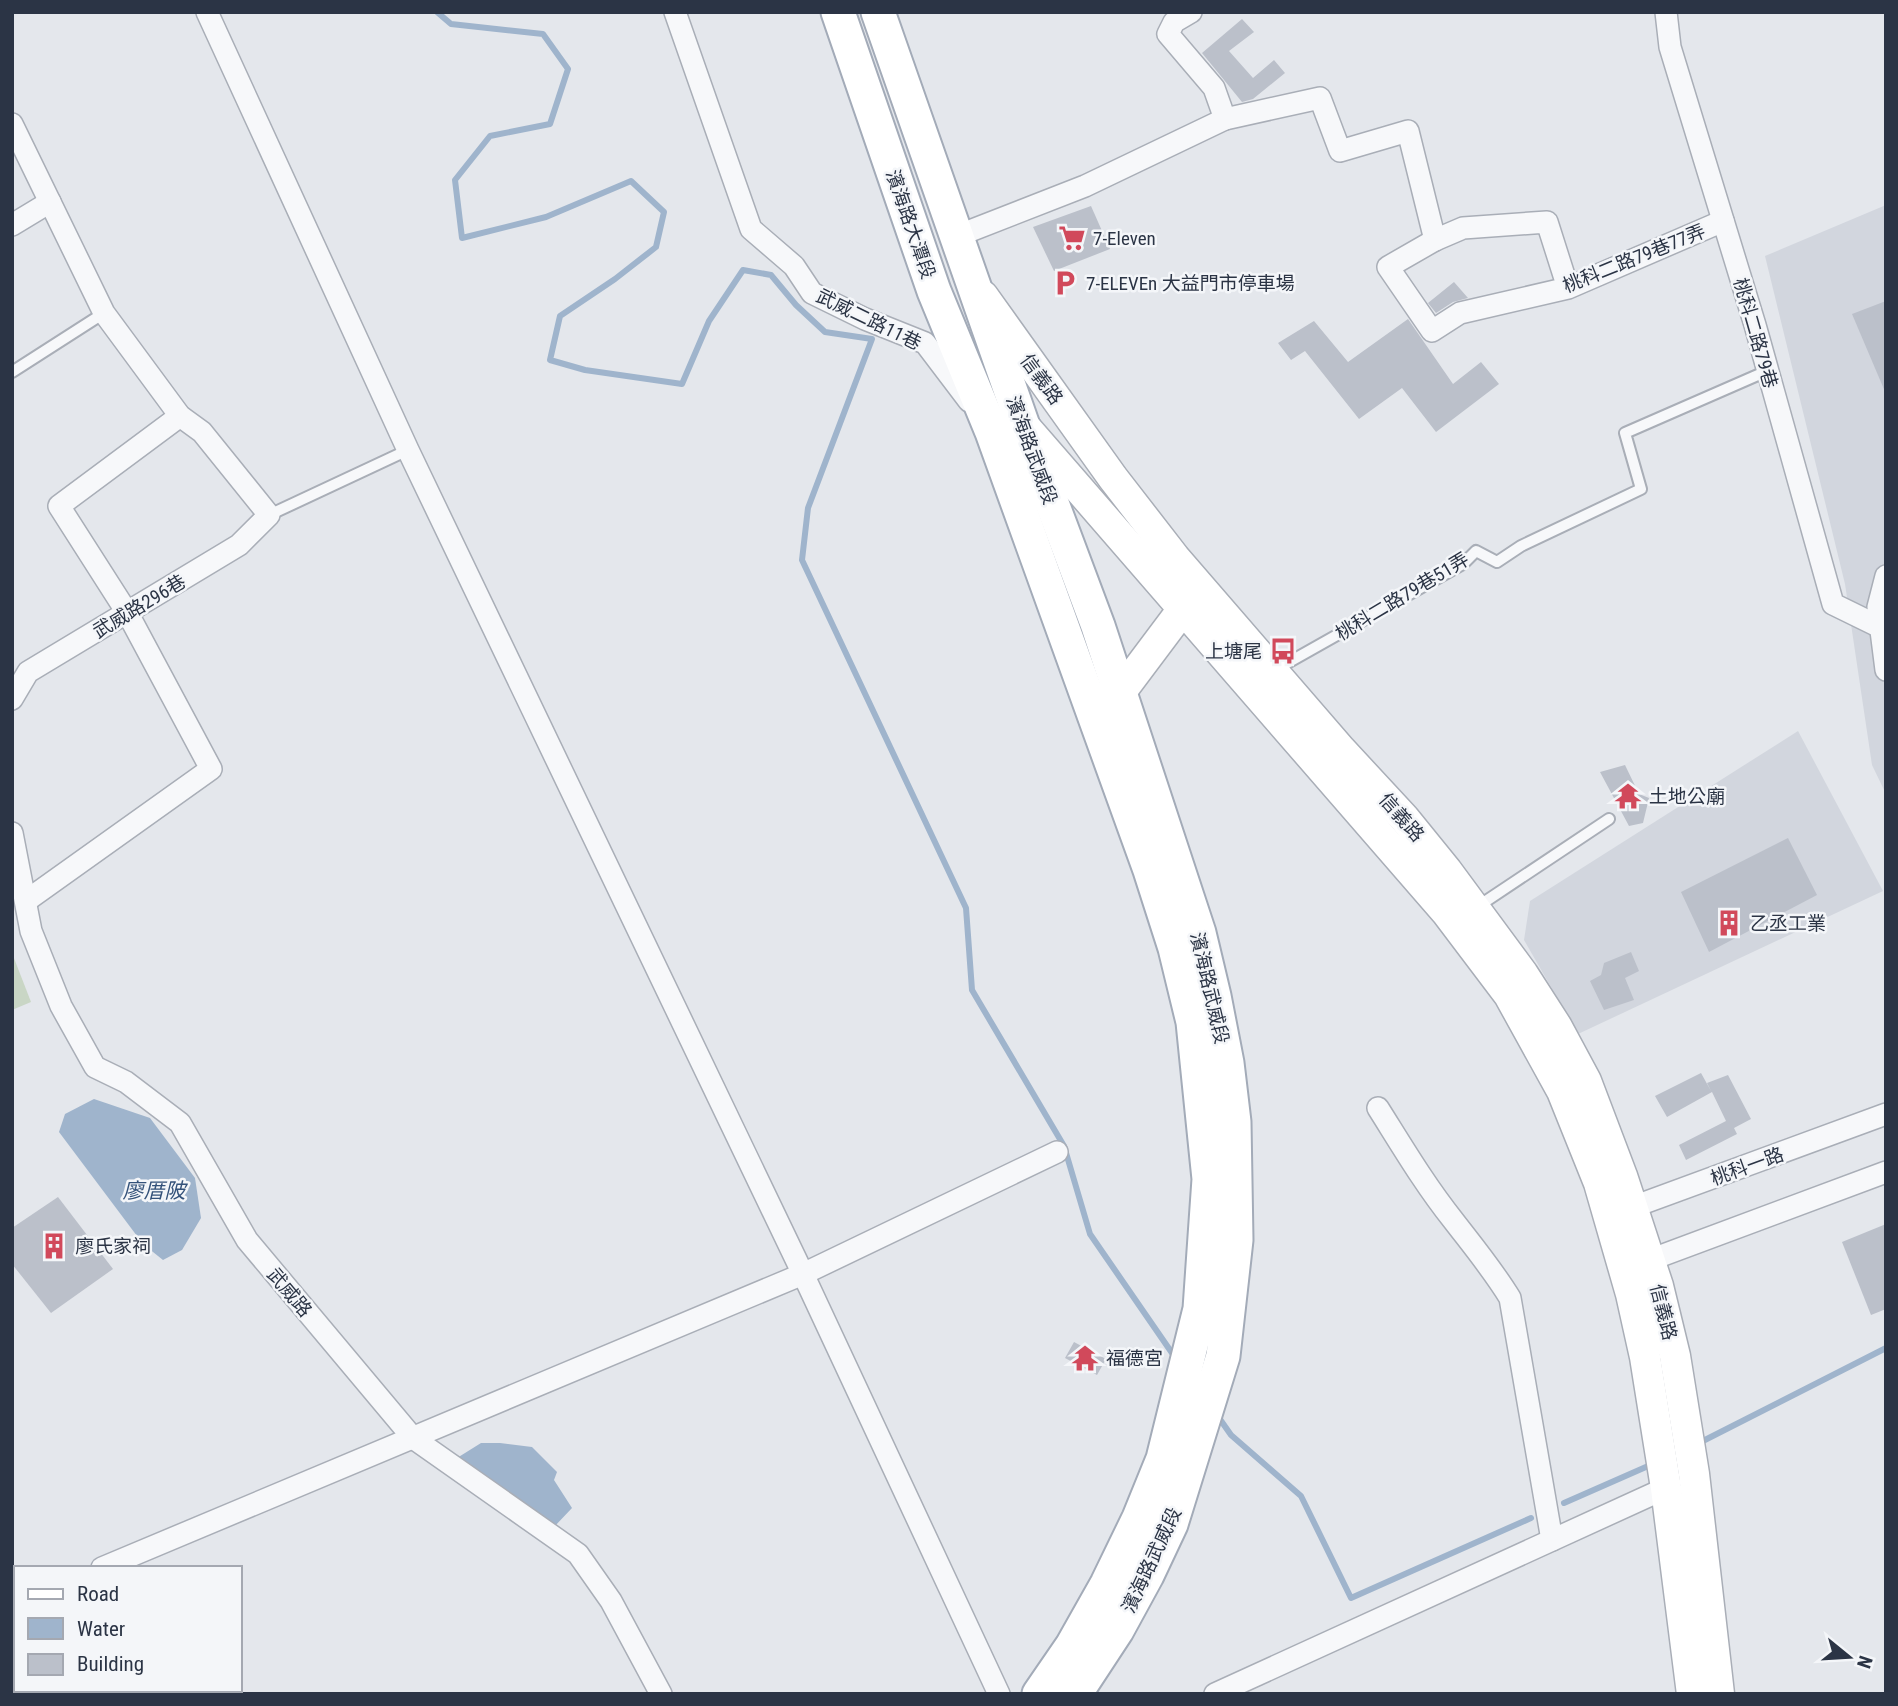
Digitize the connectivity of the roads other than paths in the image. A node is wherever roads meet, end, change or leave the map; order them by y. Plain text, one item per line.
1 (207, 12) edge
2 (675, 12) edge
3 (838, 12) edge
4 (878, 12) edge
5 (1191, 12) edge
6 (1667, 12) edge
7 (1225, 118) junction
8 (12, 124) edge
9 (50, 202) junction
10 (1723, 221) junction
11 (12, 225) edge
12 (957, 236) junction
13 (1435, 240) junction
14 (975, 285) junction
15 (1568, 288) junction
16 (104, 313) junction
17 (1767, 371) junction
18 (12, 372) edge
19 (1059, 402) junction
20 (180, 416) junction
21 (1007, 428) junction
22 (408, 450) junction
23 (269, 515) junction
24 (1886, 576) edge
25 (1183, 608) junction
26 (128, 614) junction
27 (1880, 627) junction
28 (1886, 670) edge
29 (1273, 671) junction
30 (1120, 693) junction
31 (12, 699) edge
32 (1609, 819) dead end
33 (12, 833) edge
34 (26, 901) junction
35 (1466, 916) junction
36 (21, 934) edge
37 (1378, 1108) dead end
38 (1886, 1114) edge
39 (1057, 1152) dead end
40 (1886, 1172) edge
41 (1621, 1212) junction
42 (1637, 1264) junction
43 (803, 1274) junction
44 (413, 1438) junction
45 (1674, 1476) junction
46 (1552, 1540) junction
47 (107, 1566) edge
48 (661, 1694) edge
49 (999, 1694) edge
50 (1039, 1694) edge
51 (1075, 1694) edge
52 (1215, 1694) edge
53 (1692, 1694) edge
54 (1719, 1694) edge

1 - 22 street
2 - 21 street, 武威二路11巷
3 - 21 main road, 濱海路大潭段
4 - 12 main road, 濱海路大潭段
5 - 7 street
6 - 10 street, 桃科二路79巷
7 - 12 street
7 - 13 street
8 - 9 street
9 - 11 street
9 - 16 street
10 - 15 street, 桃科二路79巷77弄
10 - 17 street, 桃科二路79巷
12 - 14 main road, 濱海路大潭段
13 - 15 street
13 - 15 street, 桃科二路79巷77弄
14 - 19 main road, 信義路
14 - 21 main road, 濱海路武威段
16 - 18 lane
16 - 20 street
17 - 27 street, 桃科二路79巷
17 - 29 lane, 桃科二路79巷51弄
19 - 21 main road
19 - 29 main road, 信義路
20 - 23 street
20 - 26 street
21 - 25 main road, 信義路
21 - 30 main road, 濱海路武威段
21 - 50 main road, 濱海路武威段
22 - 23 lane
22 - 43 street
23 - 26 street, 武威路296巷
24 - 27 street
25 - 30 main road
25 - 35 main road, 信義路
26 - 31 street, 武威路296巷
26 - 34 street
27 - 28 street
29 - 35 main road, 信義路
30 - 51 main road, 濱海路武威段
32 - 35 lane
33 - 34 street, 武威路
34 - 36 street, 武威路
35 - 41 main road, 信義路
36 - 44 street, 武威路
37 - 46 street
38 - 41 street, 桃科一路
39 - 43 street
40 - 42 street
41 - 42 main road, 信義路
42 - 45 main road, 信義路
42 - 45 main road, 信義路
43 - 44 street
43 - 49 street
44 - 47 street
44 - 48 street, 武威路
45 - 46 street
45 - 53 main road
45 - 54 main road
46 - 52 street

